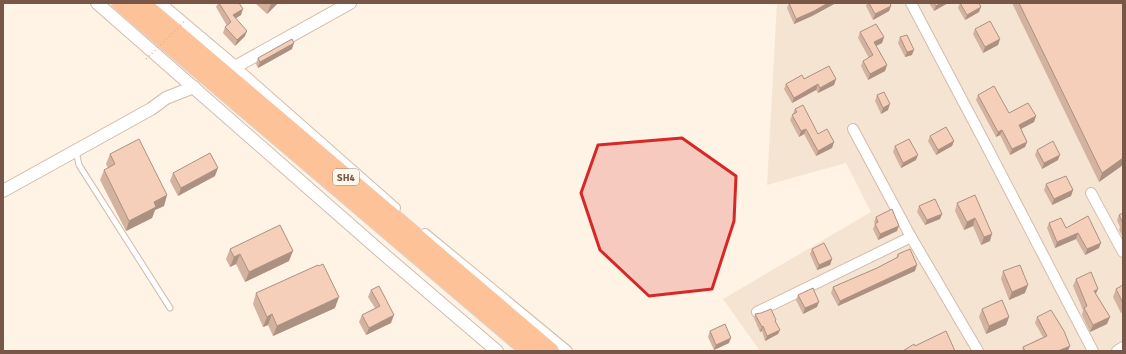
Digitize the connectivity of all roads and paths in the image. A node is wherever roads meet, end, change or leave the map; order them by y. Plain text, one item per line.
1 (97, 3) edge
2 (120, 3) edge
3 (142, 3) edge
4 (158, 3) edge
5 (350, 3) edge
6 (911, 3) edge
7 (185, 21) dead end
8 (146, 59) dead end
9 (234, 67) junction
10 (194, 87) junction
11 (852, 129) dead end
12 (76, 151) junction
13 (3, 191) edge
14 (1091, 193) dead end
15 (911, 237) junction
16 (1123, 252) edge
17 (170, 308) dead end
18 (757, 312) edge
19 (1123, 347) edge
20 (497, 351) edge
21 (529, 351) edge
22 (551, 351) edge
23 (567, 351) edge
24 (978, 351) edge
25 (1093, 351) edge
26 (1117, 351) edge

1 - 10 street
2 - 21 highway, SH4
3 - 22 highway, SH4
4 - 9 street
5 - 9 street
6 - 25 street
7 - 8 path, bridge
9 - 23 street
10 - 12 street
10 - 20 street
11 - 15 street
12 - 13 street
12 - 17 lane
14 - 16 street
15 - 18 street
15 - 24 street
19 - 26 street

